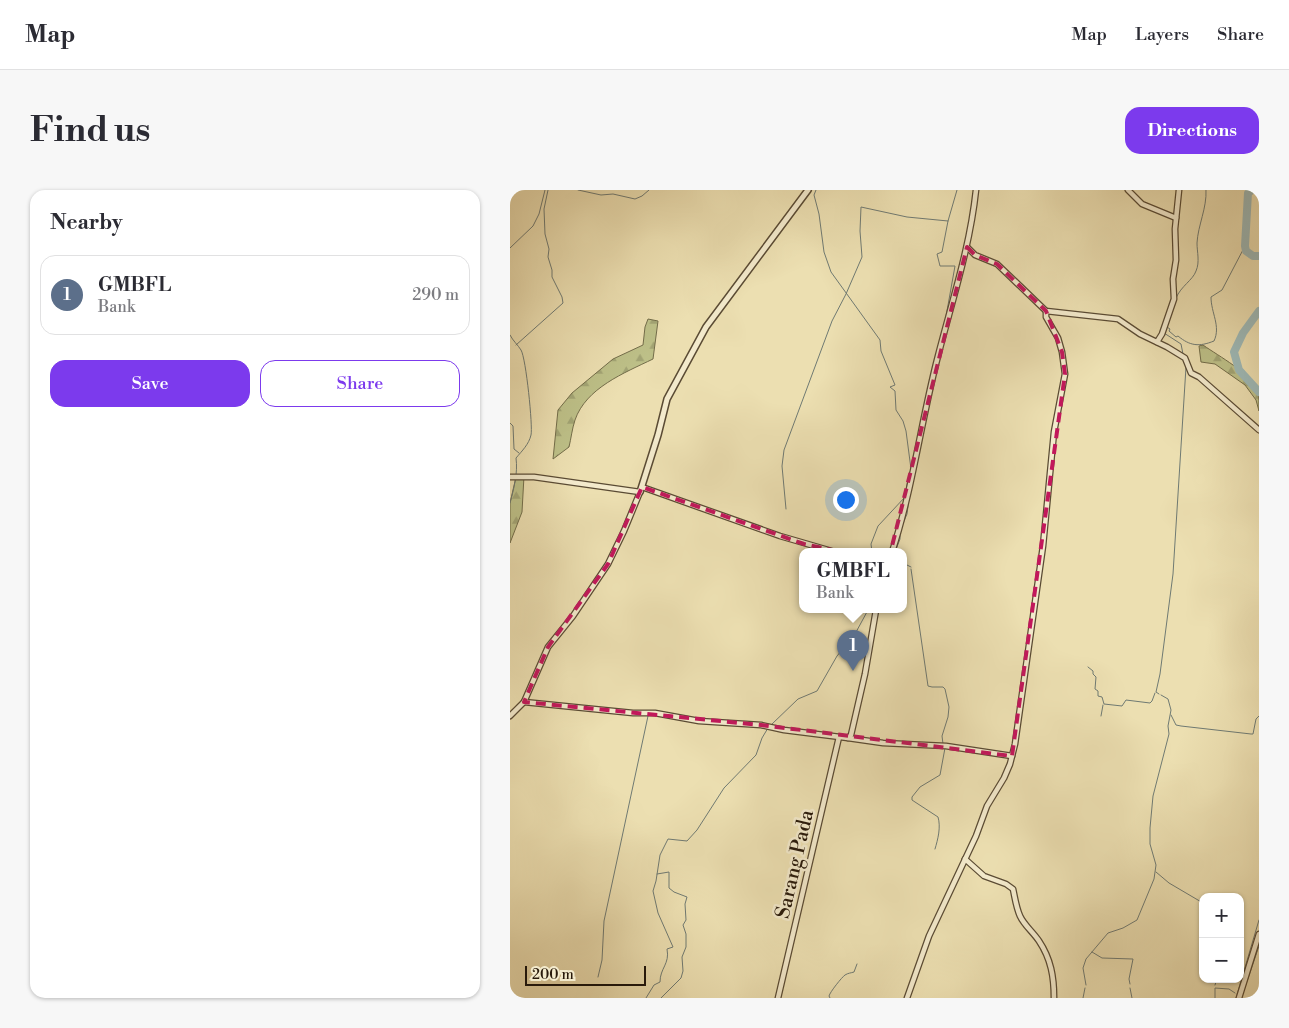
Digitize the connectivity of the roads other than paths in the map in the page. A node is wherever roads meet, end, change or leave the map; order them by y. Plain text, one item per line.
1 (808, 190) edge
2 (976, 190) edge
3 (1128, 190) edge
4 (1178, 190) edge
5 (1176, 218) junction
6 (967, 247) junction
7 (1046, 311) junction
8 (1157, 342) junction
9 (1259, 430) edge
10 (510, 477) edge
11 (641, 489) junction
12 (821, 548) edge
13 (893, 548) edge
14 (876, 613) edge
15 (524, 702) junction
16 (510, 716) edge
17 (839, 737) junction
18 (848, 738) junction
19 (1012, 756) junction
20 (964, 859) junction
21 (1259, 934) edge
22 (778, 998) edge
23 (907, 998) edge
24 (1054, 998) edge
25 (1239, 998) edge

1 - 11 street
2 - 6 street
3 - 5 street
4 - 5 street
5 - 8 street
6 - 7 street
6 - 13 street
7 - 8 street
7 - 19 street
8 - 9 street
10 - 11 street
11 - 12 street
11 - 15 street
14 - 18 street
15 - 16 street
15 - 17 street
17 - 18 street
17 - 22 street, Sarang Pada
18 - 19 street
19 - 20 street
20 - 23 street
20 - 24 street
21 - 25 street

